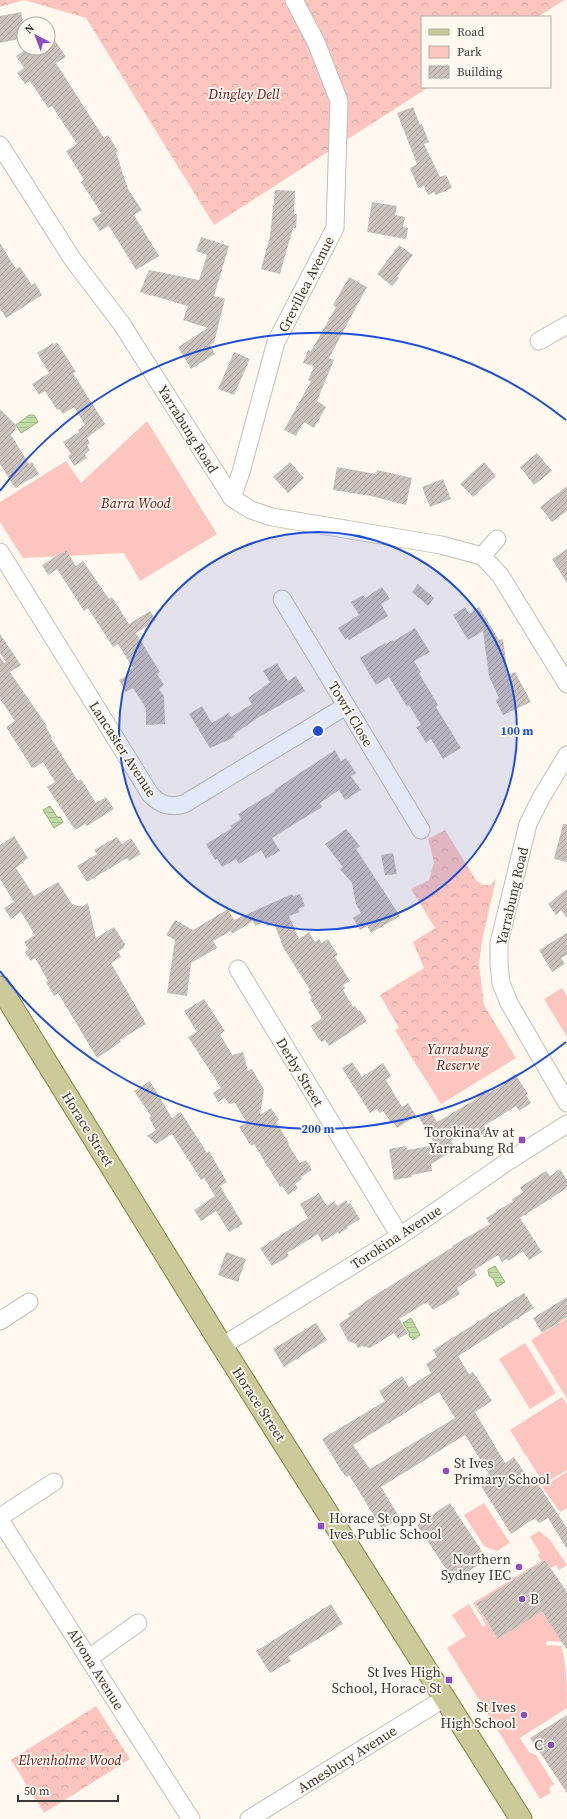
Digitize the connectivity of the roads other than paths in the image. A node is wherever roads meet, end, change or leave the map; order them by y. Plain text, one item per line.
1 (294, 0) edge
2 (0, 145) edge
3 (567, 325) edge
4 (539, 341) dead end
5 (232, 498) junction
6 (497, 539) dead end
7 (0, 552) edge
8 (482, 556) junction
9 (282, 599) dead end
10 (567, 684) edge
11 (346, 706) junction
12 (567, 755) edge
13 (421, 830) dead end
14 (238, 970) dead end
15 (0, 987) edge
16 (567, 1102) edge
17 (567, 1124) edge
18 (400, 1236) junction
19 (29, 1302) dead end
20 (0, 1321) edge
21 (222, 1346) junction
22 (54, 1482) dead end
23 (0, 1519) edge
24 (138, 1623) dead end
25 (89, 1658) junction
26 (445, 1698) junction
27 (191, 1819) edge
28 (249, 1819) edge
29 (521, 1819) edge

1 - 5 street, Grevillea Avenue
2 - 5 street, Yarrabung Road
3 - 4 street
5 - 8 street, Yarrabung Road
6 - 8 street
7 - 11 street, Lancaster Avenue
8 - 10 street
9 - 11 street, Towri Close
11 - 13 street, Towri Close
12 - 16 street, Yarrabung Road
14 - 18 street, Derby Street
15 - 21 main road, Horace Street
17 - 18 street, Torokina Avenue
18 - 21 street, Torokina Avenue
19 - 20 street
21 - 26 main road, Horace Street
22 - 23 street
23 - 25 street, Alvona Avenue
24 - 25 street
25 - 27 street, Alvona Avenue
26 - 28 street, Amesbury Avenue
26 - 29 main road, Horace Street

